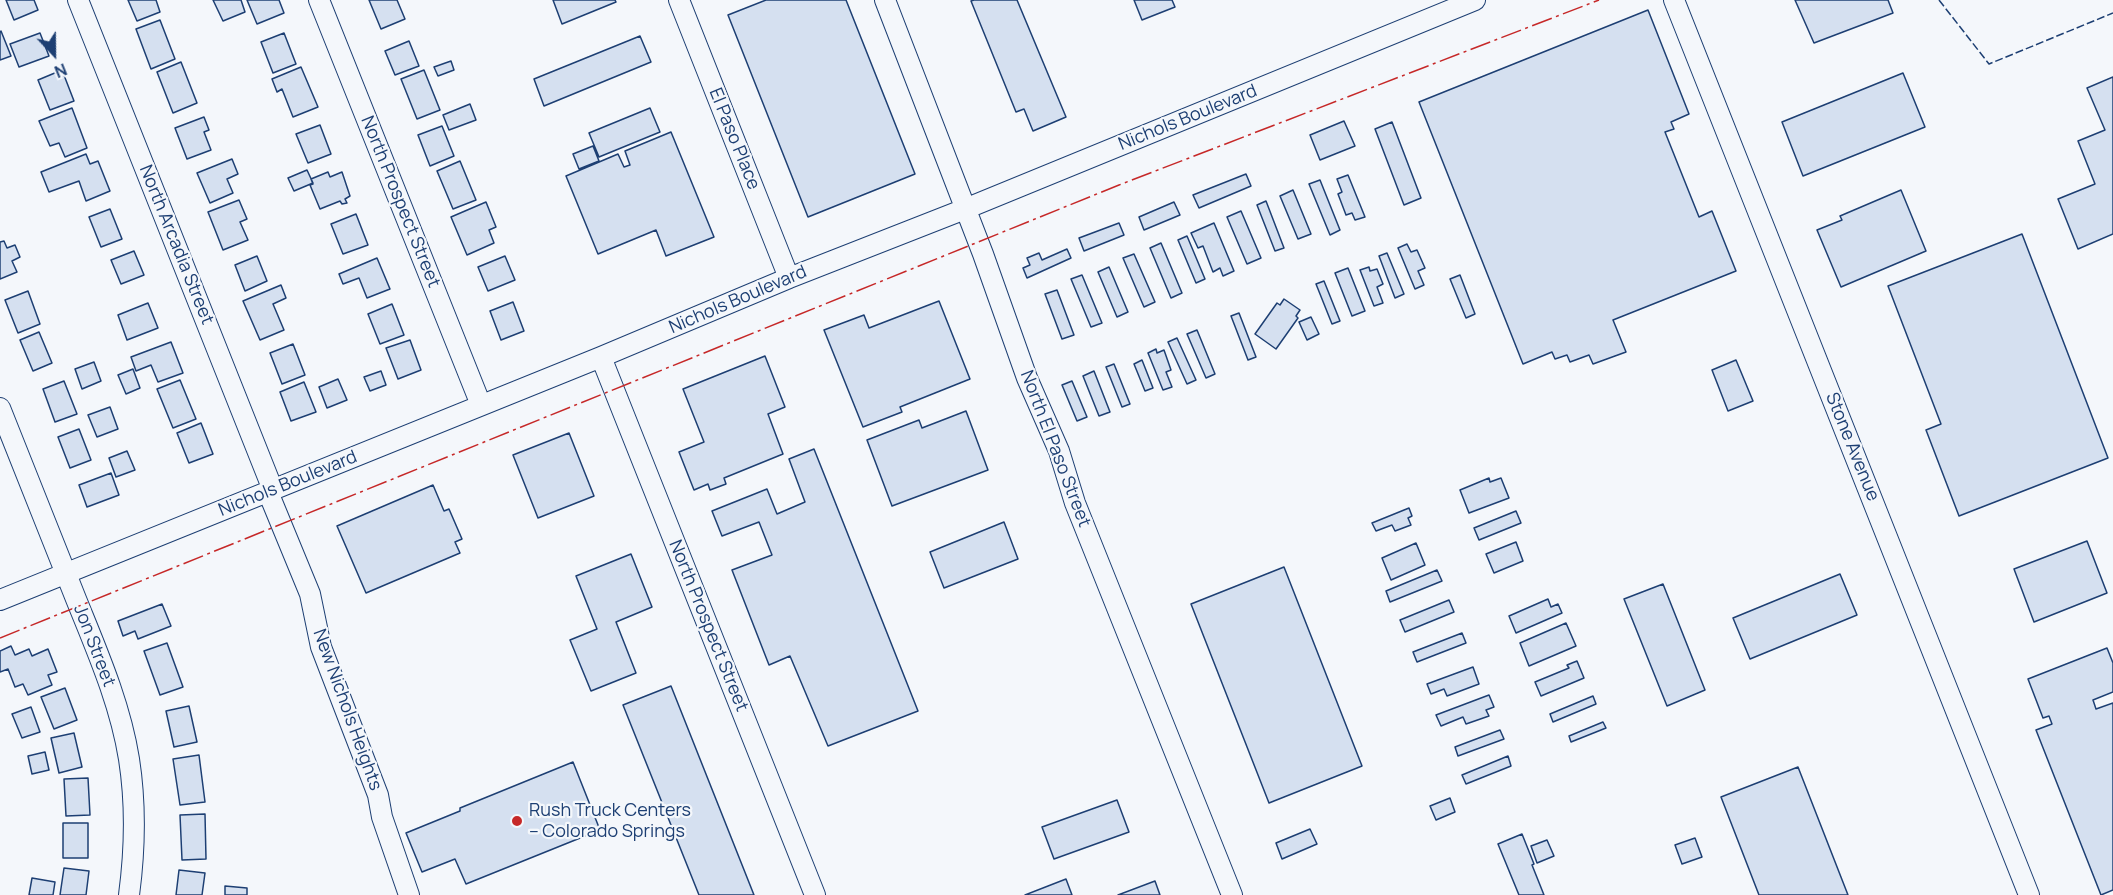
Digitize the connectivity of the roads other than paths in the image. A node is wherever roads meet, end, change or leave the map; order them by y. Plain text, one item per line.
1 (78, 0) edge
2 (319, 0) edge
3 (679, 0) edge
4 (885, 0) edge
5 (1475, 0) edge
6 (1674, 0) edge
7 (965, 209) junction
8 (789, 278) junction
9 (601, 357) junction
10 (481, 405) junction
11 (0, 408) edge
12 (271, 491) junction
13 (66, 573) junction
14 (0, 600) edge
15 (129, 895) edge
16 (409, 895) edge
17 (815, 895) edge
18 (1232, 895) edge
19 (2029, 895) edge

1 - 12 street, North Arcadia Street
2 - 10 street, North Prospect Street
3 - 8 street, El Paso Place
4 - 7 street, North El Paso Street
5 - 7 street, Nichols Boulevard
6 - 19 street, Stone Avenue
7 - 8 street, Nichols Boulevard
7 - 18 street, North El Paso Street
8 - 9 street, Nichols Boulevard
9 - 10 street, Nichols Boulevard
9 - 17 street, North Prospect Street
10 - 12 street, Nichols Boulevard
11 - 13 street, Jon Street
12 - 13 street, Nichols Boulevard
12 - 16 street, New Nichols Heights
13 - 14 street, Nichols Boulevard
13 - 15 street, Jon Street

